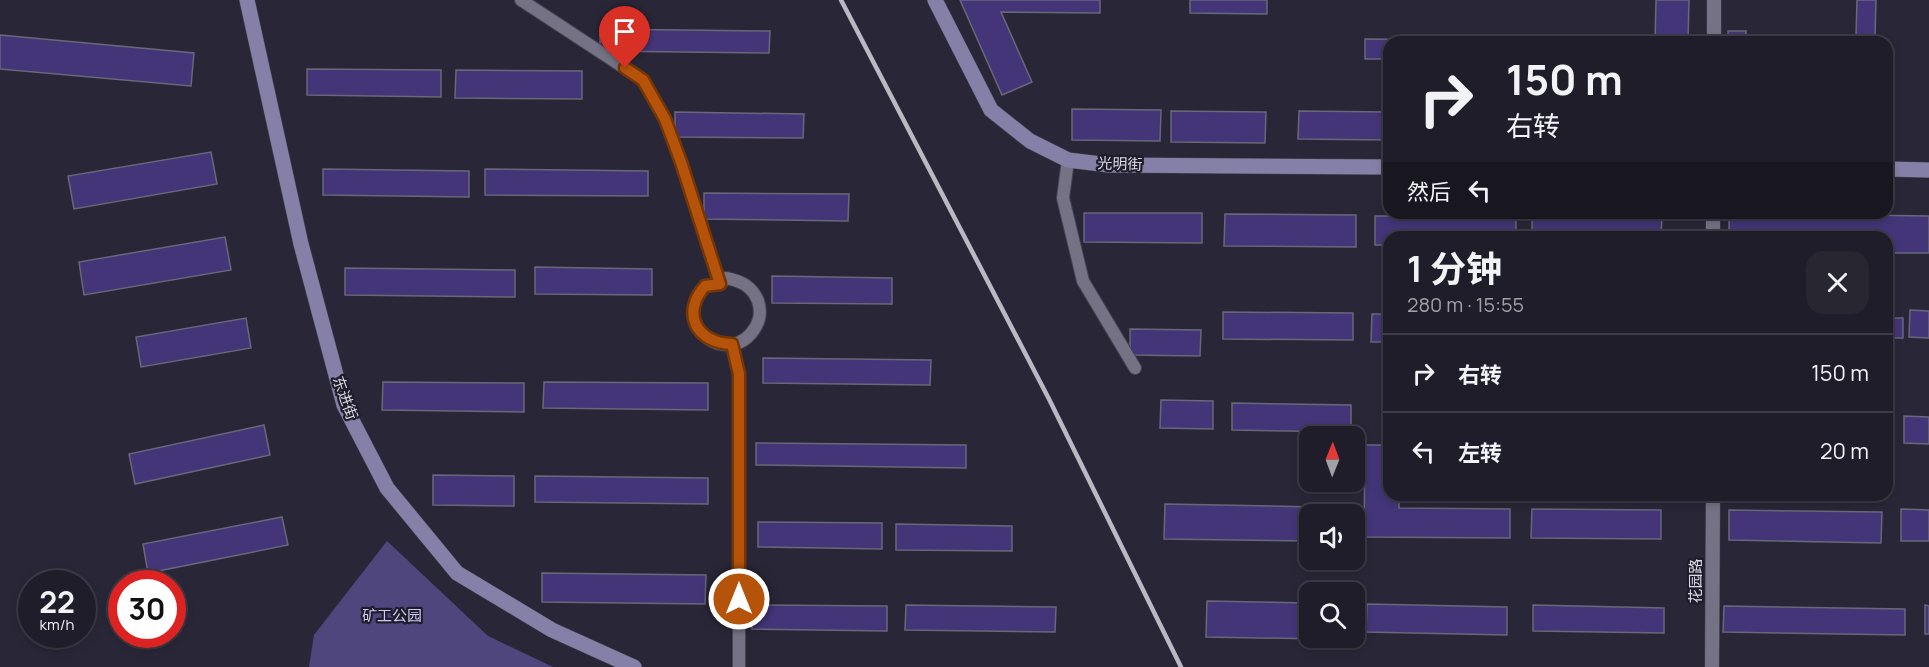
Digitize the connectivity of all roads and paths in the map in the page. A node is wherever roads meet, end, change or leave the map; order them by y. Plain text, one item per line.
1 (247, 0) edge
2 (521, 0) edge
3 (935, 0) edge
4 (1714, 0) edge
5 (1714, 36) edge
6 (1068, 160) junction
7 (1383, 167) edge
8 (1893, 169) edge
9 (1929, 170) edge
10 (720, 284) junction
11 (732, 344) junction
12 (1135, 368) dead end
13 (1713, 501) edge
14 (634, 667) edge
15 (739, 667) edge
16 (1712, 667) edge

1 - 14 main road, 东进街
2 - 10 street
3 - 6 main road, 光明街
4 - 5 street
6 - 7 main road, 光明街
6 - 12 street
8 - 9 main road
10 - 11 street
10 - 11 street
11 - 15 street
13 - 16 street, 花园路

